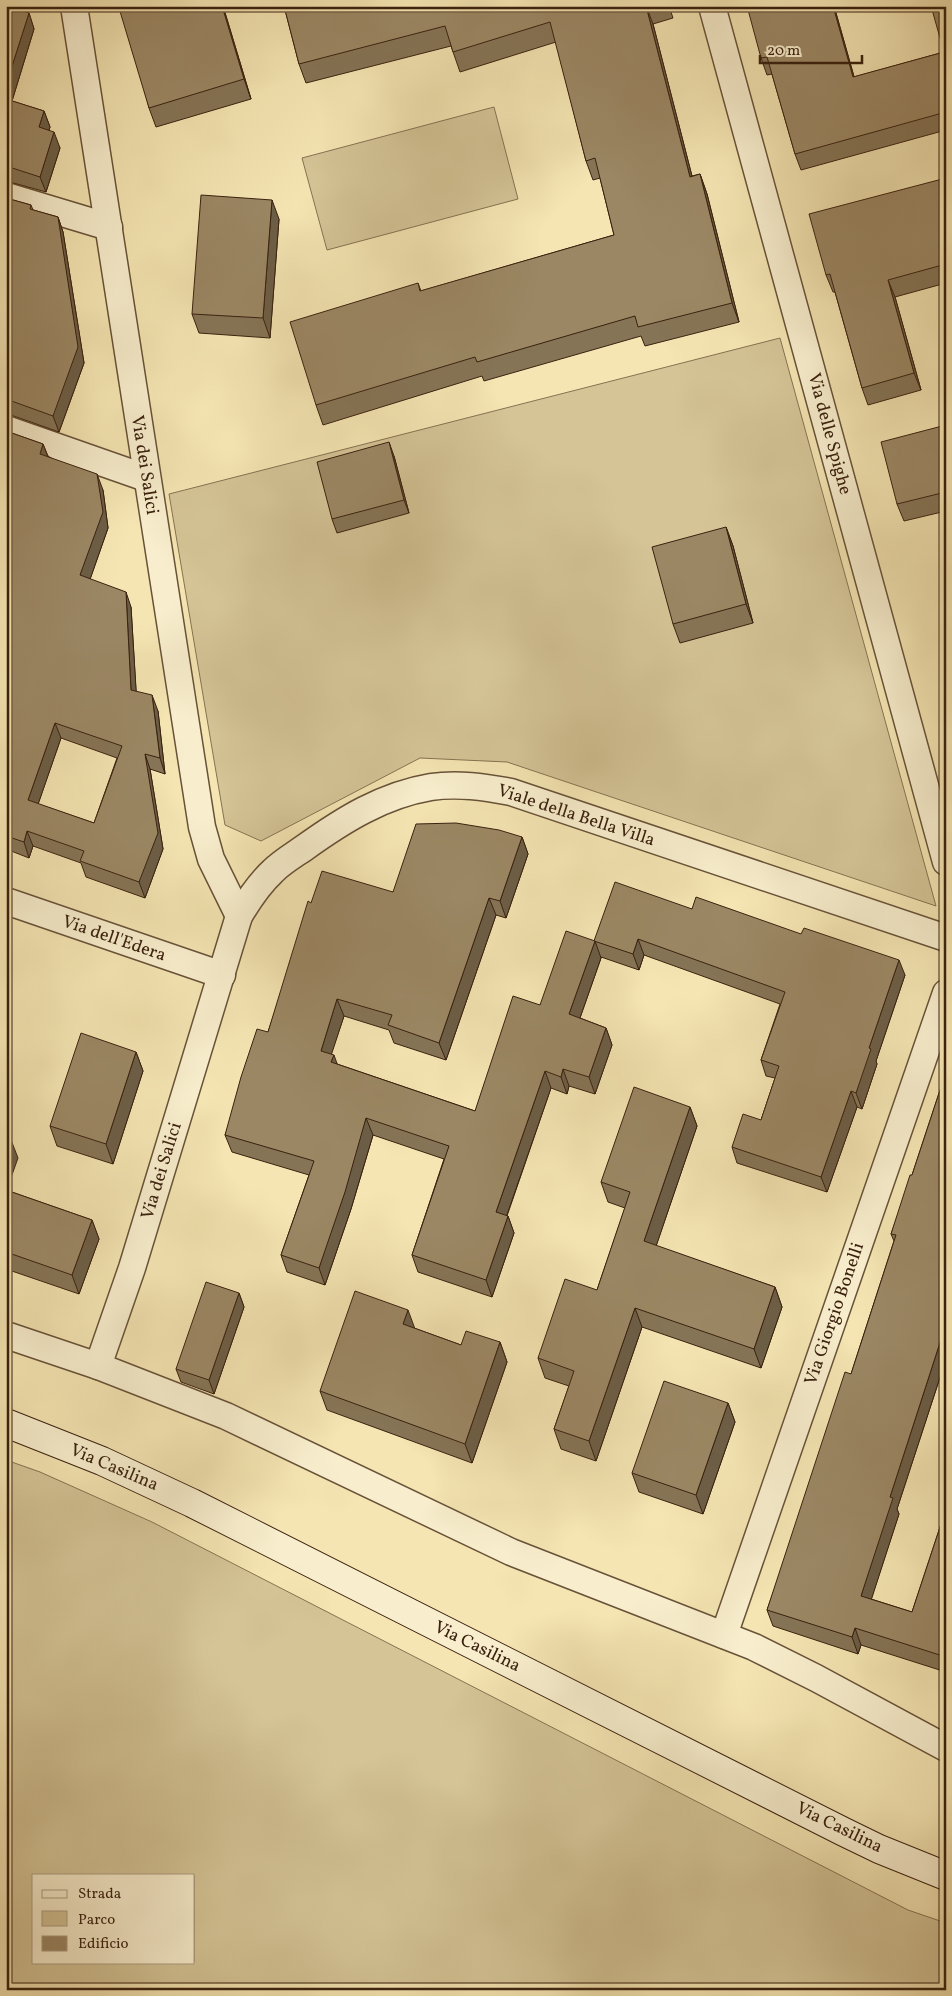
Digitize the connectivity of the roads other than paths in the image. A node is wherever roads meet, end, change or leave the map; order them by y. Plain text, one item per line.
1 (74, 6) edge
2 (712, 6) edge
3 (6, 196) edge
4 (109, 227) junction
5 (6, 429) edge
6 (146, 478) junction
7 (946, 862) edge
8 (6, 901) edge
9 (239, 916) junction
10 (946, 938) edge
11 (222, 975) junction
12 (946, 993) edge
13 (6, 1335) edge
14 (98, 1366) junction
15 (6, 1423) edge
16 (724, 1635) junction
17 (946, 1748) edge
18 (946, 1876) edge

1 - 4 street, Via dei Salici
2 - 7 street, Via delle Spighe
3 - 4 street
4 - 6 street, Via dei Salici
5 - 6 street
6 - 9 street, Via dei Salici
8 - 11 street, Via dell'Edera
9 - 10 street, Viale della Bella Villa
9 - 11 street, Viale della Bella Villa
11 - 14 street, Via dei Salici
12 - 16 street, Via Giorgio Bonelli
13 - 14 street
14 - 16 street
15 - 18 main road, Via Casilina
16 - 17 street

